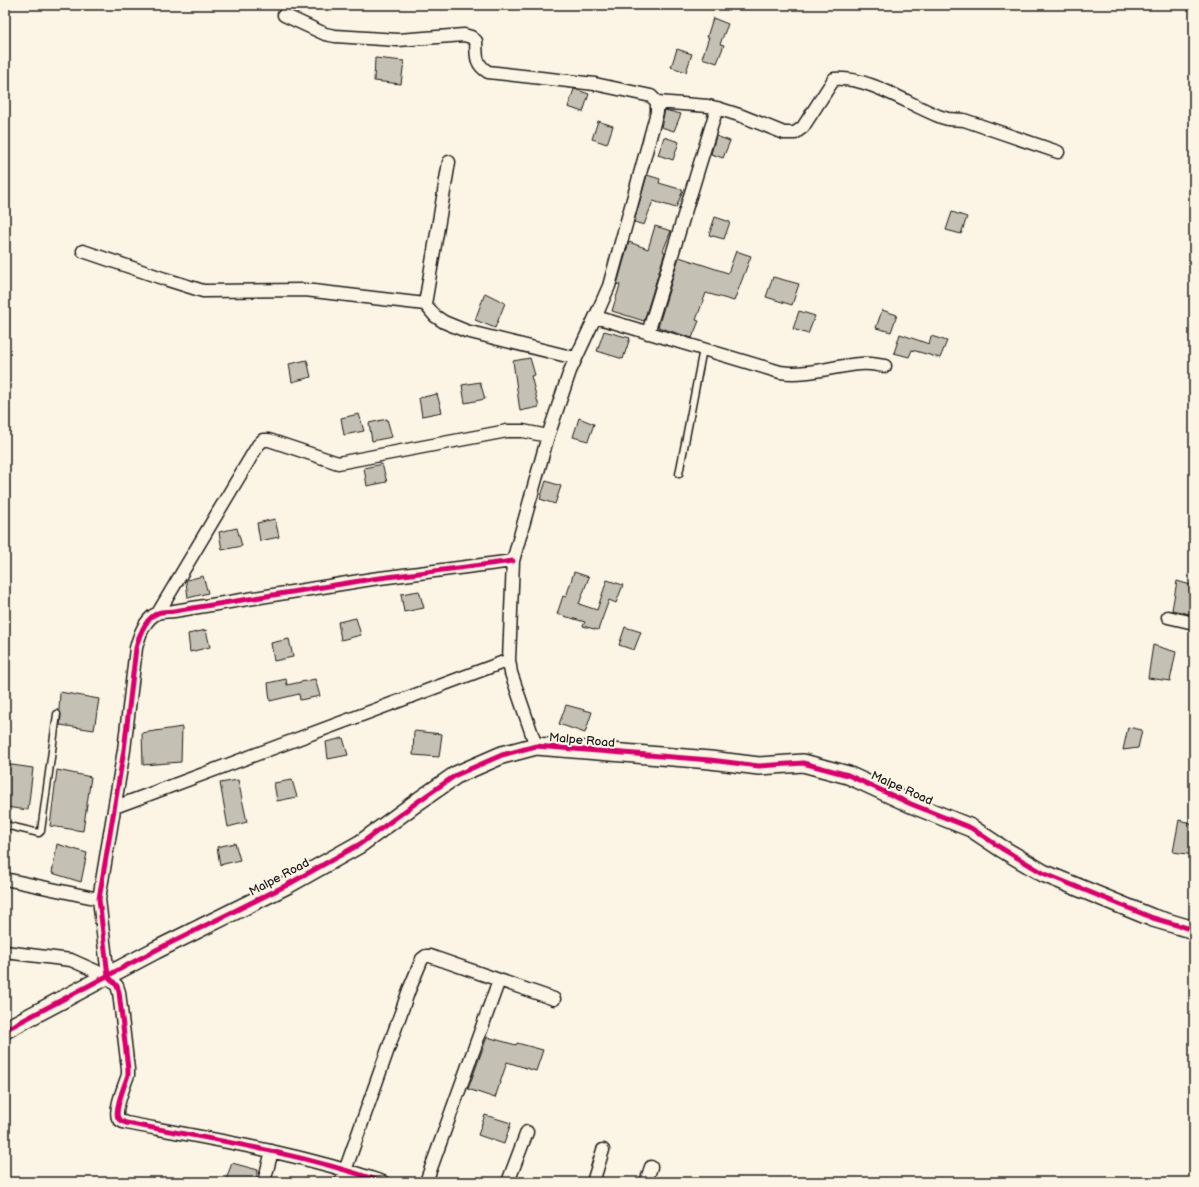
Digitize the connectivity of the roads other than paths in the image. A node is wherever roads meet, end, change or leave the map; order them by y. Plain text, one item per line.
1 (284, 15) dead end
2 (657, 102) junction
3 (718, 108) junction
4 (1058, 152) dead end
5 (449, 162) dead end
6 (83, 251) dead end
7 (426, 304) junction
8 (596, 317) junction
9 (648, 333) junction
10 (702, 349) junction
11 (575, 358) junction
12 (885, 366) dead end
13 (548, 436) junction
14 (678, 474) dead end
15 (512, 561) junction
16 (158, 613) junction
17 (1168, 617) dead end
18 (1194, 623) edge
19 (509, 660) junction
20 (57, 714) dead end
21 (536, 746) junction
22 (115, 807) junction
23 (5, 825) edge
24 (5, 879) edge
25 (100, 899) junction
26 (1194, 930) edge
27 (5, 952) edge
28 (107, 976) junction
29 (499, 980) junction
30 (554, 999) dead end
31 (5, 1030) edge
32 (527, 1132) dead end
33 (603, 1150) dead end
34 (272, 1151) junction
35 (651, 1167) dead end
36 (346, 1169) junction
37 (264, 1182) edge
38 (341, 1182) edge
39 (382, 1182) edge
40 (426, 1182) edge
41 (508, 1182) edge
42 (592, 1182) edge
43 (646, 1182) edge

1 - 2 street
2 - 3 street
2 - 8 street
3 - 4 street
3 - 9 street
5 - 7 street
6 - 7 street
7 - 11 street
8 - 9 street
8 - 11 street
9 - 10 street
10 - 12 street
10 - 14 lane
11 - 13 street
13 - 15 street
13 - 16 street
15 - 16 street
15 - 19 street
16 - 22 street
17 - 18 street
19 - 21 street
19 - 22 street
20 - 23 lane
21 - 26 street, Malpe Road
21 - 28 street, Malpe Road
22 - 25 street
24 - 25 street
25 - 28 street
27 - 28 street
28 - 31 street, Malpe Road
28 - 34 street
29 - 30 street
29 - 36 street
29 - 40 street
32 - 41 street
33 - 42 street
34 - 36 street
34 - 37 street
35 - 43 street
36 - 38 street
36 - 39 street

